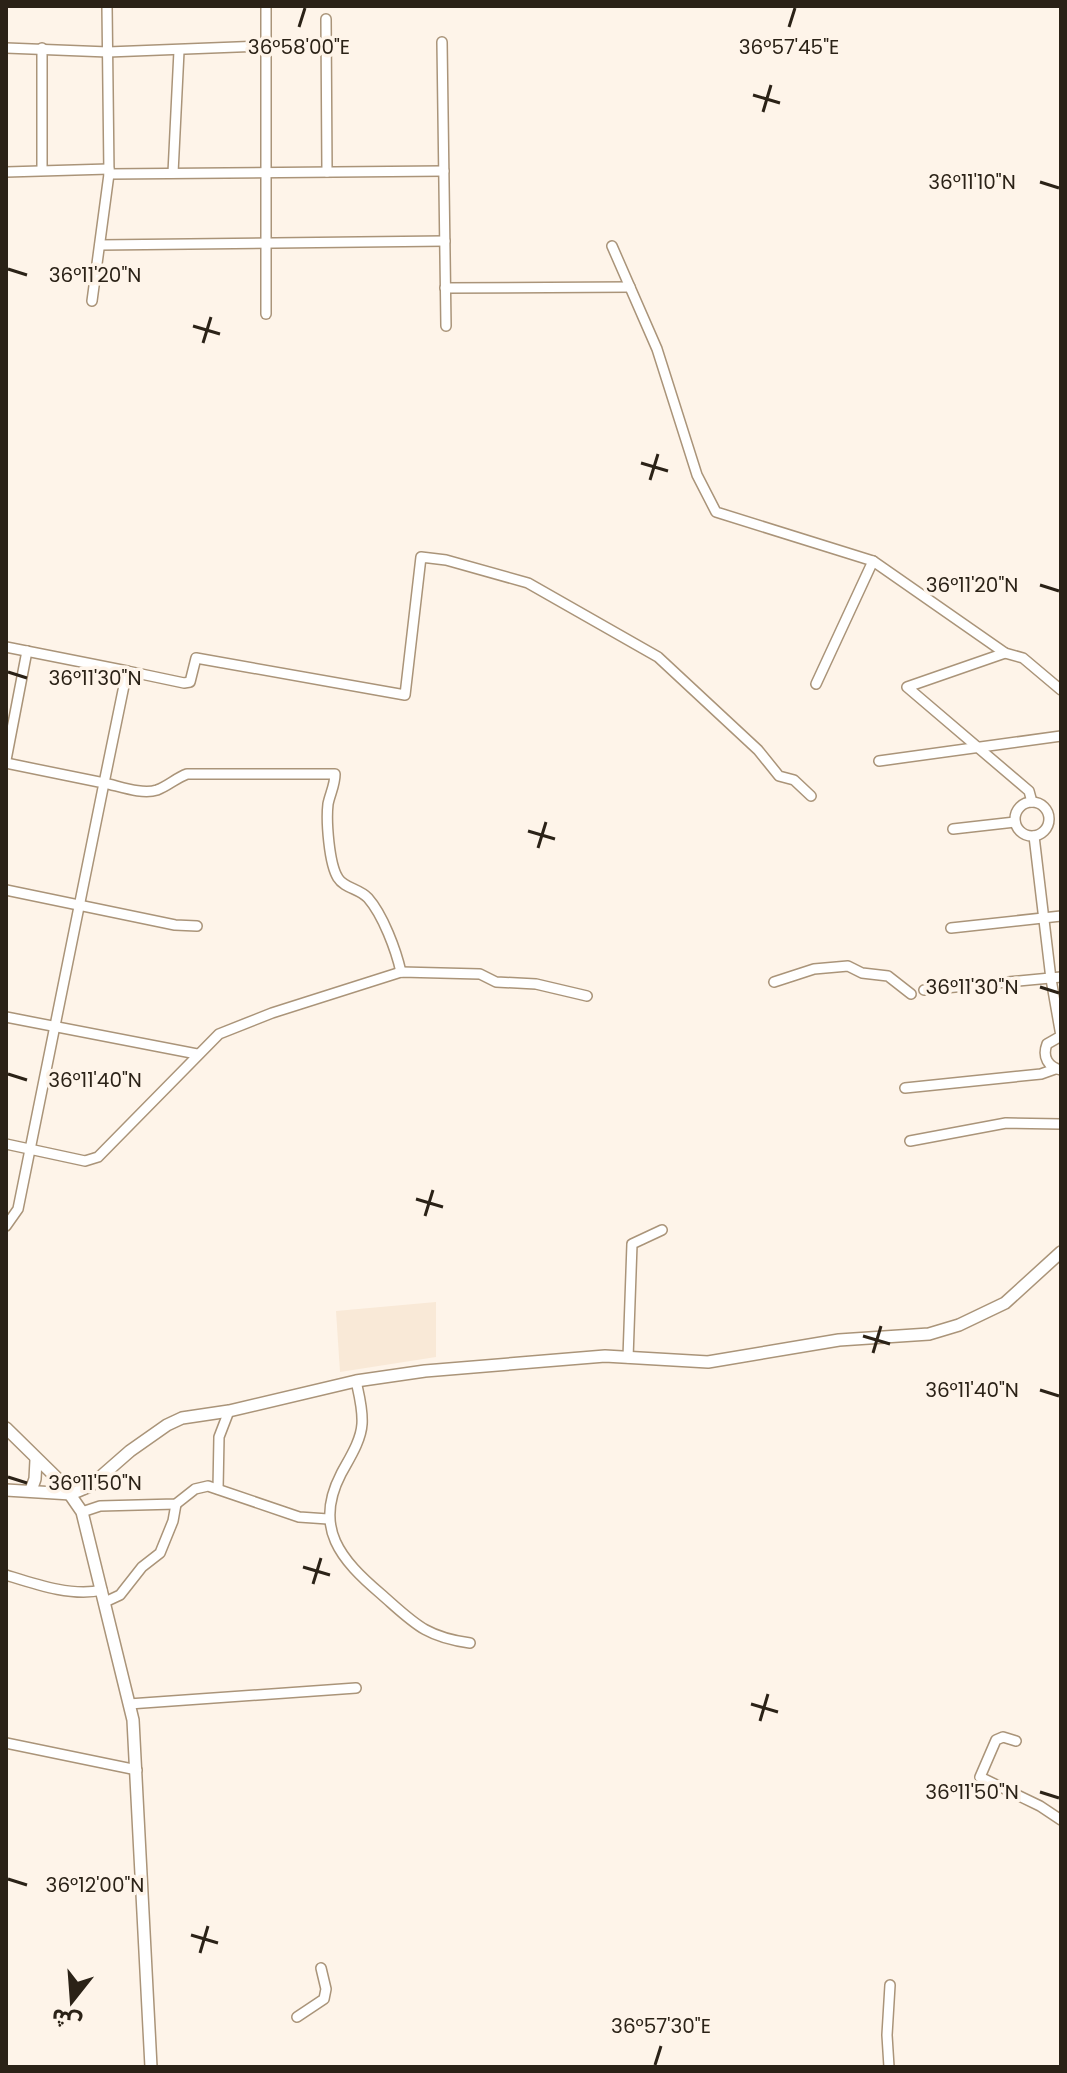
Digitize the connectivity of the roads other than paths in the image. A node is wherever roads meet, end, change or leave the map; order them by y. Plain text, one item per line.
1 (107, 6) edge
2 (266, 6) edge
3 (326, 19) dead end
4 (442, 42) dead end
5 (264, 46) junction
6 (6, 48) edge
7 (42, 48) junction
8 (179, 51) junction
9 (108, 52) junction
10 (42, 169) junction
11 (109, 171) junction
12 (444, 171) junction
13 (6, 172) edge
14 (327, 172) junction
15 (173, 173) junction
16 (265, 173) junction
17 (445, 241) junction
18 (266, 244) junction
19 (100, 245) junction
20 (612, 246) dead end
21 (630, 287) junction
22 (445, 288) junction
23 (92, 301) dead end
24 (266, 314) dead end
25 (446, 326) dead end
26 (873, 561) junction
27 (6, 647) edge
28 (27, 651) junction
29 (1005, 653) junction
30 (127, 671) junction
31 (816, 684) dead end
32 (1061, 690) edge
33 (1061, 736) edge
34 (977, 746) junction
35 (879, 761) dead end
36 (6, 762) edge
37 (104, 783) junction
38 (811, 796) dead end
39 (1032, 802) junction
40 (1061, 815) edge
41 (1049, 816) junction
42 (1015, 822) junction
43 (953, 829) dead end
44 (1034, 836) junction
45 (6, 890) edge
46 (79, 905) junction
47 (1061, 916) edge
48 (1044, 918) junction
49 (197, 926) dead end
50 (951, 928) dead end
51 (401, 972) junction
52 (1056, 978) edge
53 (774, 982) dead end
54 (924, 990) dead end
55 (911, 994) dead end
56 (587, 996) dead end
57 (6, 1017) edge
58 (55, 1027) junction
59 (1061, 1036) edge
60 (197, 1054) junction
61 (1058, 1070) edge
62 (905, 1088) dead end
63 (1061, 1124) edge
64 (910, 1141) dead end
65 (6, 1144) edge
66 (30, 1149) junction
67 (6, 1226) edge
68 (662, 1230) dead end
69 (1061, 1252) edge
70 (628, 1358) junction
71 (356, 1381) junction
72 (229, 1411) junction
73 (6, 1428) edge
74 (36, 1460) junction
75 (218, 1489) junction
76 (6, 1490) edge
77 (31, 1490) junction
78 (71, 1494) junction
79 (176, 1504) junction
80 (82, 1512) junction
81 (328, 1519) junction
82 (6, 1575) edge
83 (103, 1596) junction
84 (470, 1643) dead end
85 (356, 1688) dead end
86 (129, 1704) junction
87 (1016, 1741) dead end
88 (6, 1743) edge
89 (137, 1770) junction
90 (1061, 1820) edge
91 (321, 1968) dead end
92 (890, 1985) dead end
93 (297, 2017) dead end
94 (151, 2067) edge
95 (889, 2067) edge

1 - 9 street
2 - 5 street
3 - 14 street
4 - 12 street
5 - 8 street
5 - 16 street
6 - 7 street
7 - 9 street
7 - 10 street
8 - 9 street
8 - 15 street
9 - 11 street
10 - 11 street
10 - 13 street
11 - 15 street
11 - 19 street
12 - 14 street
12 - 17 street
14 - 16 street
15 - 16 street
16 - 18 street
17 - 18 street
17 - 22 street
18 - 19 street
18 - 24 street
19 - 23 street
20 - 21 street
21 - 22 street
21 - 26 street
22 - 25 street
26 - 29 street
26 - 31 street
27 - 28 street
28 - 30 street
28 - 36 street
29 - 32 street
29 - 34 street
30 - 37 street
30 - 38 street
33 - 34 street
34 - 35 street
34 - 39 street
36 - 37 street
37 - 46 street
37 - 51 street
39 - 41 street
39 - 42 street
40 - 41 street
41 - 44 street
42 - 43 street
42 - 44 street
44 - 48 street
45 - 46 street
46 - 49 street
46 - 58 street
47 - 48 street
48 - 50 street
48 - 52 street
51 - 56 street
51 - 60 street
52 - 54 street
52 - 59 street
53 - 55 street
57 - 58 street
58 - 60 street
58 - 66 street
59 - 61 street
60 - 66 street
61 - 62 street
63 - 64 street
65 - 66 street
66 - 67 street
68 - 70 street
69 - 70 street
70 - 71 street
71 - 72 street
71 - 81 street
72 - 75 street
72 - 78 street
73 - 74 street
74 - 77 street
74 - 78 street
75 - 79 street
75 - 81 street
76 - 77 street
77 - 78 street
78 - 80 street
79 - 80 street
79 - 83 street
80 - 83 street
81 - 84 street
82 - 83 street
83 - 86 street
85 - 86 street
86 - 89 street
87 - 90 street
88 - 89 street
89 - 94 street
91 - 93 street
92 - 95 street

